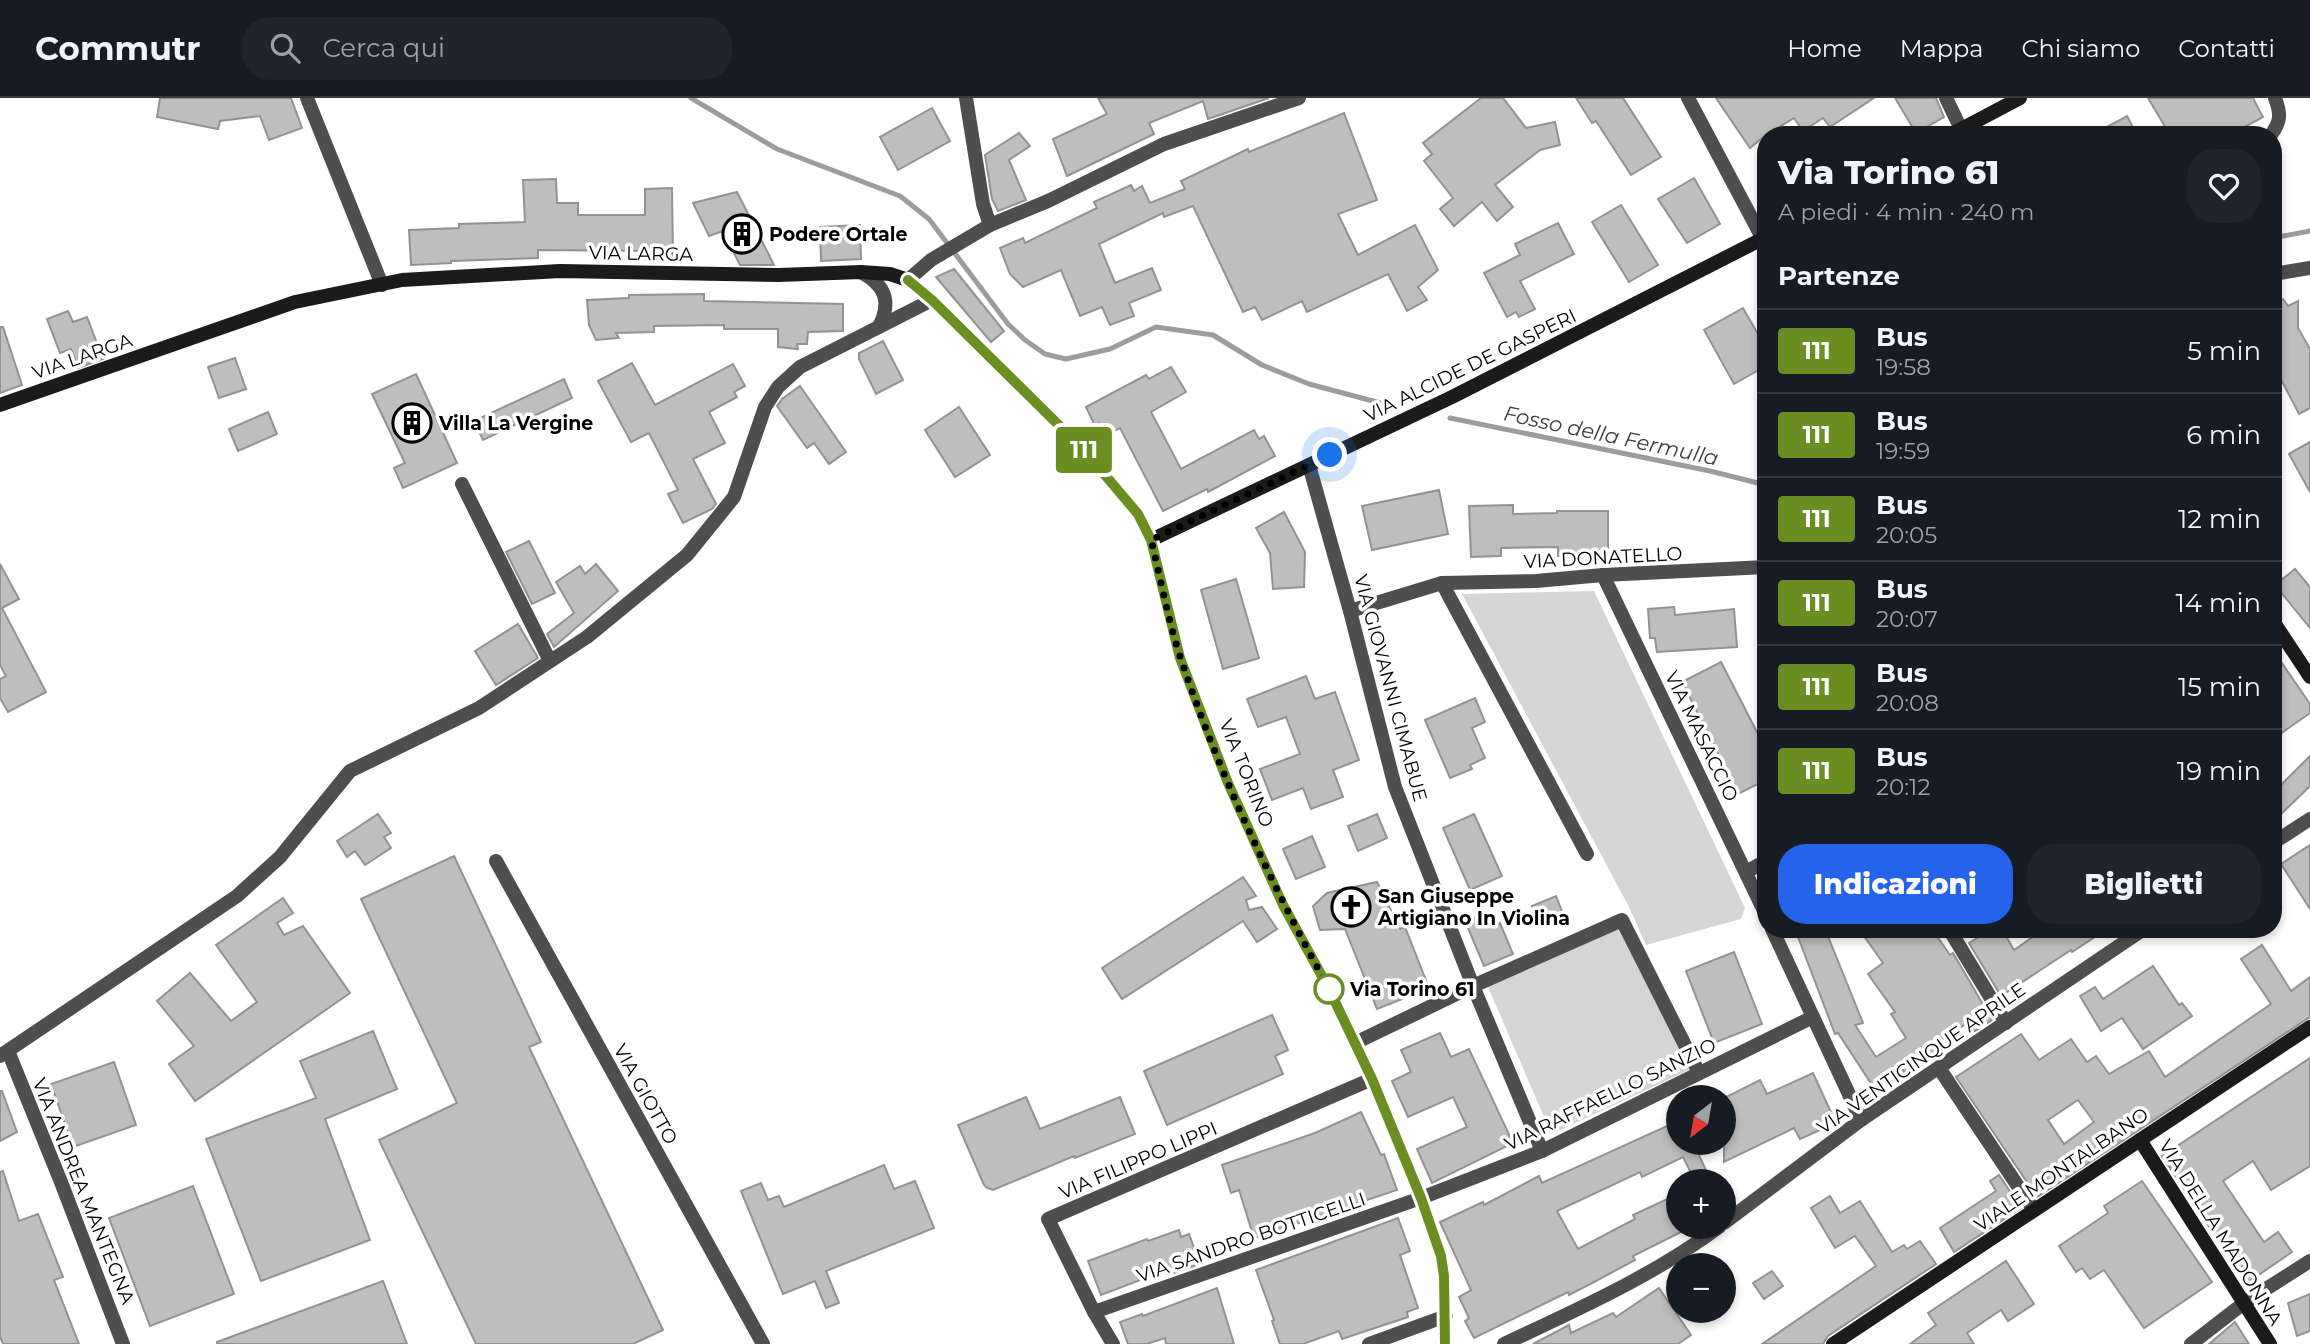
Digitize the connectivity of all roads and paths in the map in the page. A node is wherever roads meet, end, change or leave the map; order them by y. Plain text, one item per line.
1 (307, 98) edge
2 (966, 98) edge
3 (1299, 98) edge
4 (1688, 98) edge
5 (1946, 98) edge
6 (2020, 98) edge
7 (2274, 98) edge
8 (1956, 126) edge
9 (1970, 126) edge
10 (2277, 126) edge
11 (990, 225) junction
12 (1757, 225) edge
13 (1757, 244) edge
14 (2310, 268) edge
15 (861, 272) junction
16 (2282, 273) edge
17 (908, 280) junction
18 (382, 285) junction
19 (932, 300) junction
20 (879, 327) junction
21 (0, 405) edge
22 (1309, 465) junction
23 (462, 484) dead end
24 (1151, 540) junction
25 (1757, 566) edge
26 (1603, 575) junction
27 (1442, 583) junction
28 (1350, 611) junction
29 (2282, 635) edge
30 (550, 661) junction
31 (2310, 677) edge
32 (2310, 818) edge
33 (2282, 837) edge
34 (1587, 853) dead end
35 (496, 861) dead end
36 (1757, 866) edge
37 (1745, 872) junction
38 (1757, 897) edge
39 (1776, 938) edge
40 (1955, 938) edge
41 (2131, 938) edge
42 (1473, 986) junction
43 (1812, 1017) junction
44 (2006, 1023) junction
45 (2310, 1027) edge
46 (1355, 1043) junction
47 (4, 1054) edge
48 (1939, 1068) junction
49 (1699, 1073) junction
50 (1372, 1079) junction
51 (1861, 1121) junction
52 (2140, 1140) junction
53 (1542, 1152) junction
54 (1421, 1198) junction
55 (2034, 1210) junction
56 (1736, 1214) edge
57 (1701, 1239) edge
58 (2310, 1261) edge
59 (2244, 1303) junction
60 (1094, 1312) junction
61 (1446, 1316) junction
62 (123, 1344) edge
63 (763, 1344) edge
64 (1113, 1344) edge
65 (1369, 1344) edge
66 (1445, 1344) edge
67 (1504, 1344) edge
68 (1833, 1344) edge
69 (2191, 1344) edge
70 (2270, 1344) edge

1 - 18 street
2 - 11 street
3 - 11 street
4 - 12 street
5 - 8 street
6 - 9 street
7 - 10 street
11 - 17 street
13 - 22 street, VIA ALCIDE DE GASPERI
14 - 16 street
15 - 17 street, VIA LARGA
15 - 18 street, VIA LARGA
15 - 20 street
17 - 19 street, VIA TORINO
18 - 21 street, VIA LARGA
19 - 20 street
19 - 24 street, VIA TORINO
20 - 30 street
22 - 24 street, VIA ALCIDE DE GASPERI
22 - 28 street, VIA GIOVANNI CIMABUE
23 - 30 street
24 - 46 street, VIA TORINO
25 - 26 street, VIA DONATELLO
26 - 27 street, VIA DONATELLO
26 - 37 street, VIA MASACCIO
27 - 28 street, VIA DONATELLO
27 - 34 street
28 - 42 street, VIA GIOVANNI CIMABUE
29 - 31 street
30 - 47 street
32 - 33 street
35 - 63 street, VIA GIOTTO
36 - 37 street
37 - 38 street, VIA MASACCIO
39 - 43 street
40 - 44 street
41 - 44 street, VIA VENTICINQUE APRILE
42 - 46 street
42 - 49 street
42 - 53 street, VIA GIOVANNI CIMABUE
43 - 49 street, VIA RAFFAELLO SANZIO
43 - 51 street
44 - 48 street, VIA VENTICINQUE APRILE
45 - 52 street, VIALE MONTALBANO
46 - 50 street, VIA TORINO
47 - 62 street, VIA ANDREA MANTEGNA
48 - 51 street, VIA VENTICINQUE APRILE
48 - 55 street
49 - 53 street, VIA RAFFAELLO SANZIO
50 - 54 street, VIA TORINO
50 - 60 street, VIA FILIPPO LIPPI
51 - 56 street, VIA VENTICINQUE APRILE
52 - 55 street, VIALE MONTALBANO
52 - 59 street, VIA DELLA MADONNA
53 - 54 street, VIA RAFFAELLO SANZIO
54 - 60 street, VIA SANDRO BOTTICELLI
54 - 61 street, VIA TORINO
55 - 68 street, VIALE MONTALBANO
57 - 67 street
58 - 59 street
59 - 69 street
59 - 70 street, VIA DELLA MADONNA
60 - 64 street, VIA FILIPPO LIPPI
61 - 65 street
61 - 66 street, VIA TORINO

